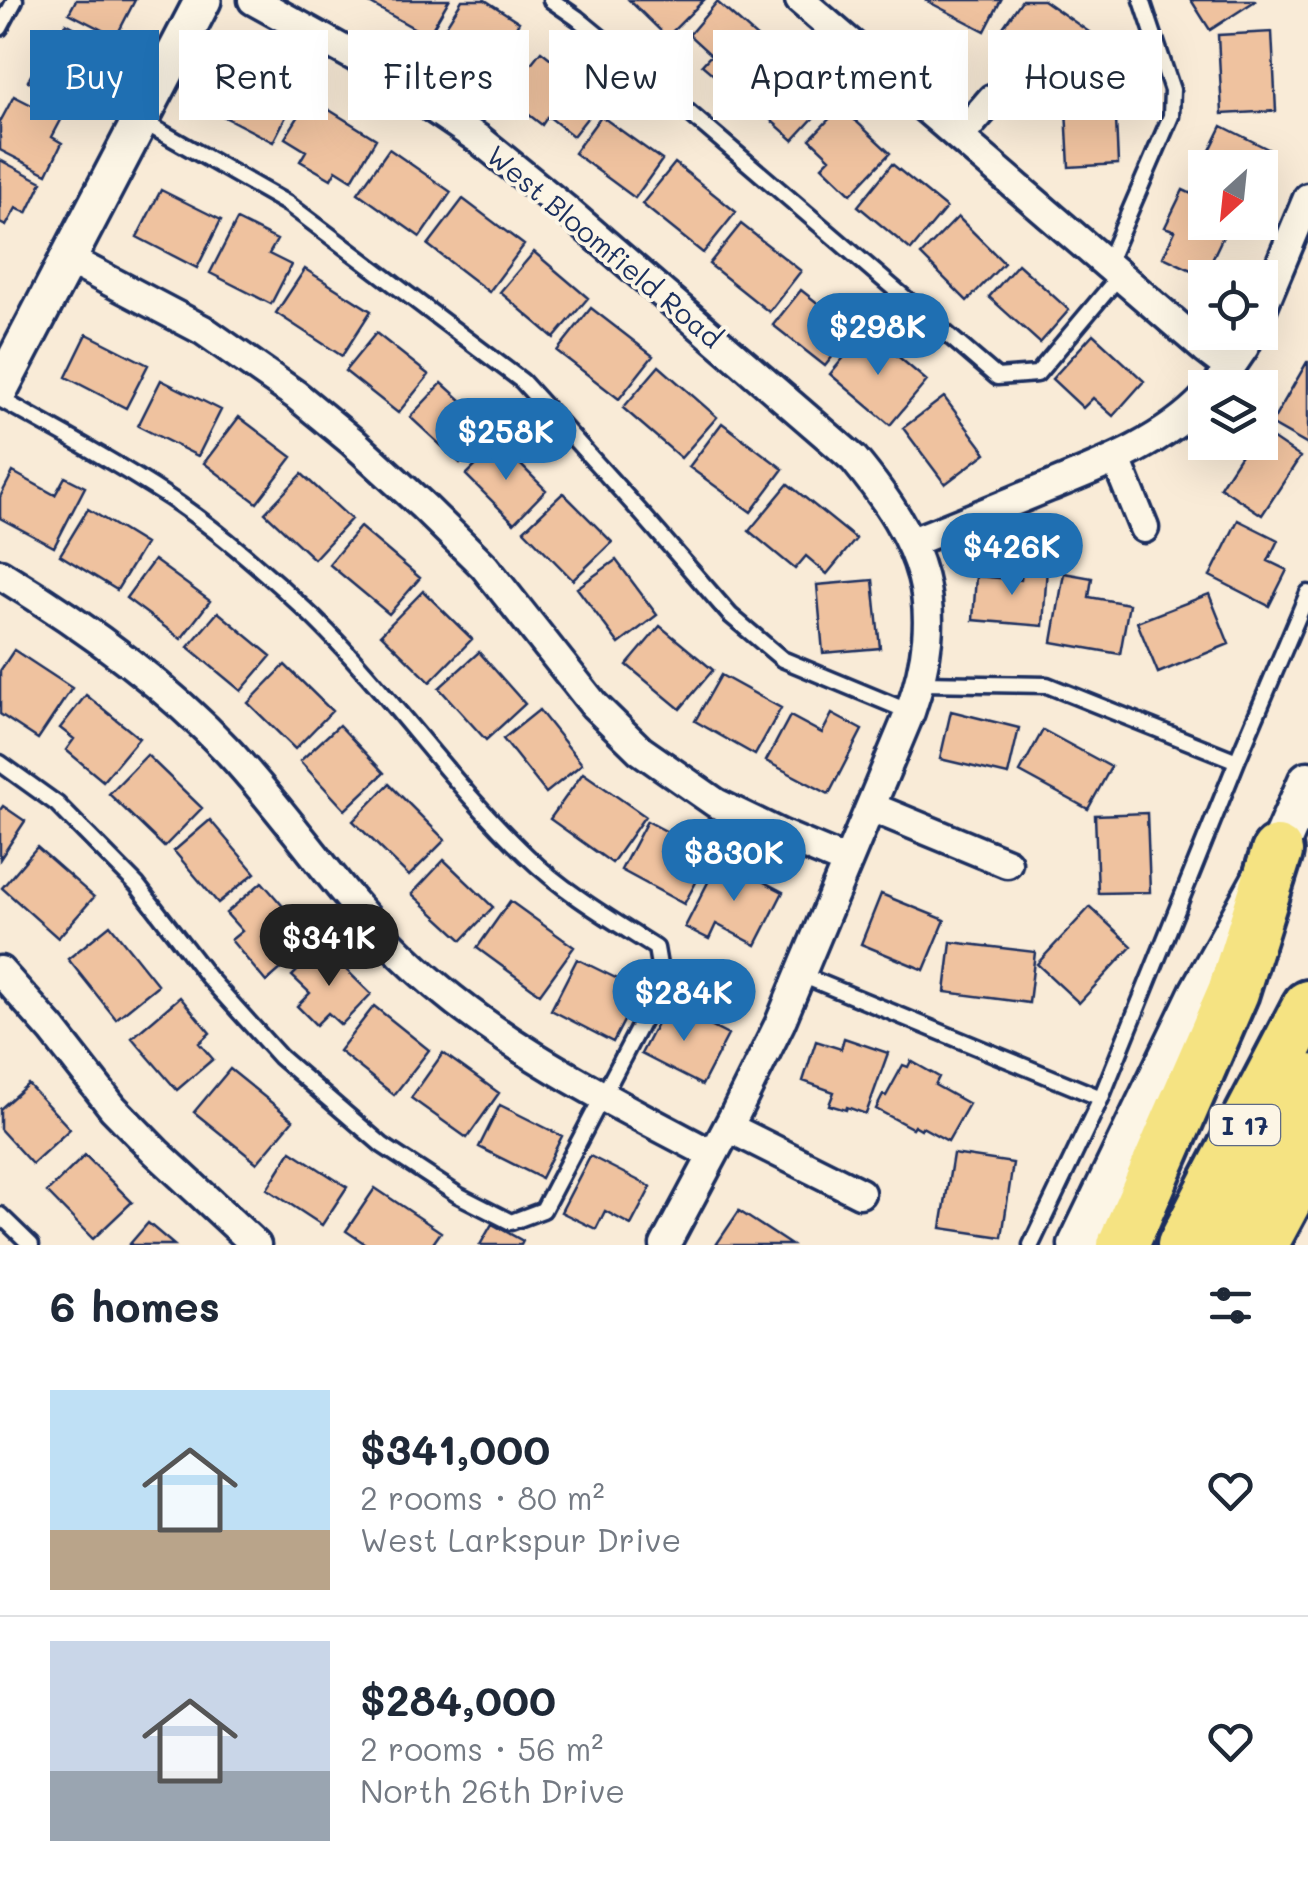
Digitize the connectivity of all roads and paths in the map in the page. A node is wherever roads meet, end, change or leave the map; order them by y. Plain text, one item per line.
1 (15, 0) edge
2 (202, 0) edge
3 (253, 0) edge
4 (551, 0) edge
5 (800, 0) edge
6 (1142, 0) edge
7 (0, 28) edge
8 (159, 83) edge
9 (988, 103) edge
10 (140, 120) joint
11 (959, 136) junction
12 (1308, 198) edge
13 (66, 258) junction
14 (1113, 270) junction
15 (1278, 270) edge
16 (1218, 370) edge
17 (0, 389) edge
18 (0, 400) edge
19 (1188, 415) edge
20 (1116, 460) junction
21 (1144, 528) dead end
22 (912, 542) junction
23 (0, 574) edge
24 (1308, 593) edge
25 (920, 683) junction
26 (910, 712) junction
27 (1237, 761) junction
28 (0, 763) edge
29 (1308, 781) edge
30 (871, 807) junction
31 (1277, 852) junction
32 (847, 862) junction
33 (1007, 863) dead end
34 (0, 971) edge
35 (799, 974) junction
36 (1308, 1006) edge
37 (1308, 1080) edge
38 (604, 1097) junction
39 (1101, 1098) junction
40 (728, 1127) junction
41 (714, 1154) junction
42 (1308, 1159) edge
43 (860, 1194) dead end
44 (0, 1216) edge
45 (1308, 1220) edge
46 (31, 1245) edge
47 (256, 1245) edge
48 (665, 1245) edge
49 (1031, 1245) edge
50 (1078, 1245) edge
51 (1123, 1245) edge
52 (1183, 1245) edge
53 (1222, 1245) edge
54 (1262, 1245) edge
55 (1295, 1245) edge

1 - 7 lane
2 - 8 street
3 - 22 street, West Bloomfield Road
4 - 14 lane
5 - 11 street
6 - 14 lane
9 - 11 street
10 - 13 street
10 - 26 lane
11 - 14 street
12 - 15 street
13 - 17 street
13 - 32 street
14 - 16 street
18 - 38 lane
19 - 20 street
20 - 21 street
20 - 22 street
22 - 25 street, West Bloomfield Road
23 - 38 street
24 - 27 lane
25 - 26 street, West Bloomfield Road
25 - 27 lane
26 - 30 street, West Bloomfield Road
27 - 39 lane
28 - 38 lane
29 - 31 main road
30 - 32 street, West Bloomfield Road
30 - 33 street
31 - 50 main road
31 - 51 highway
32 - 35 street, West Bloomfield Road
34 - 47 street
35 - 39 lane
35 - 40 street, West Bloomfield Road
36 - 52 highway, I 17
37 - 53 highway
38 - 41 street
39 - 49 lane
40 - 41 street, West Bloomfield Road
40 - 43 street
41 - 48 street, West Bloomfield Road
42 - 54 highway
44 - 46 lane
45 - 55 highway

